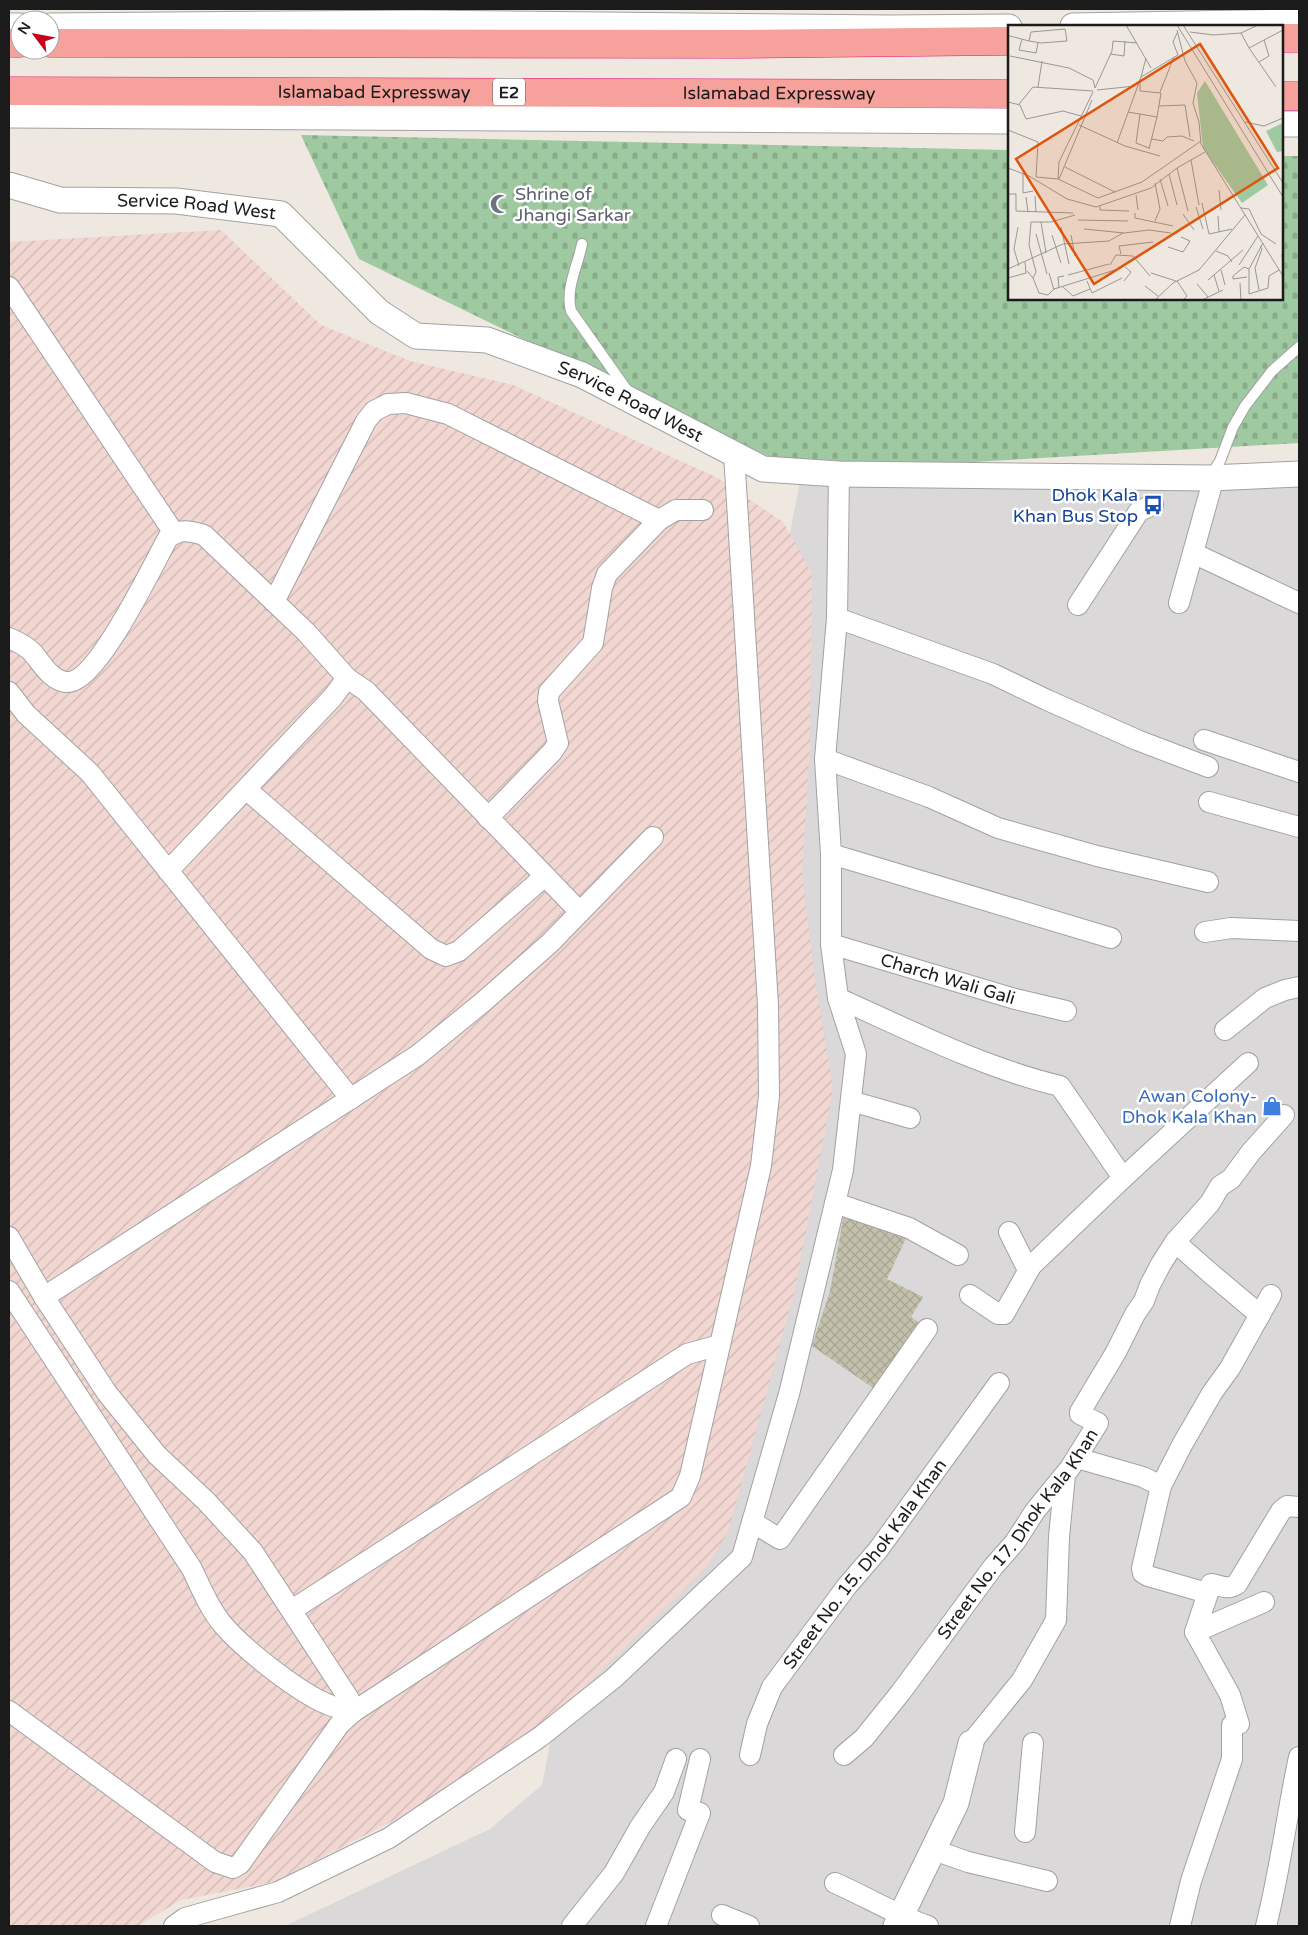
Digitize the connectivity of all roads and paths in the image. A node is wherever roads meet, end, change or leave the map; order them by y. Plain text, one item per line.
1 (825, 9) edge
2 (1299, 22) edge
3 (1130, 25) edge
4 (60, 26) edge
5 (1008, 27) edge
6 (800, 28) junction
7 (1283, 38) edge
8 (1299, 38) edge
9 (1008, 41) edge
10 (60, 43) edge
11 (9, 91) edge
12 (1008, 94) edge
13 (1283, 96) edge
14 (1299, 96) edge
15 (9, 115) edge
16 (1008, 121) edge
17 (1283, 124) edge
18 (1299, 124) edge
19 (9, 185) edge
20 (582, 244) dead end
21 (9, 287) edge
22 (1299, 347) edge
23 (639, 403) junction
24 (734, 454) junction
25 (839, 474) junction
26 (1299, 474) edge
27 (1212, 477) junction
28 (1153, 505) dead end
29 (703, 510) dead end
30 (659, 520) junction
31 (174, 533) junction
32 (1193, 553) junction
33 (274, 602) junction
34 (1299, 602) edge
35 (1179, 603) dead end
36 (1078, 606) dead end
37 (837, 618) junction
38 (9, 638) edge
39 (348, 678) junction
40 (9, 692) edge
41 (1204, 740) dead end
42 (825, 759) junction
43 (1208, 767) dead end
44 (1299, 772) edge
45 (247, 790) junction
46 (1209, 802) dead end
47 (488, 818) junction
48 (1299, 827) edge
49 (653, 837) dead end
50 (831, 854) junction
51 (168, 871) junction
52 (545, 876) junction
53 (1208, 882) dead end
54 (580, 912) junction
55 (1299, 931) edge
56 (1205, 932) dead end
57 (1111, 938) dead end
58 (831, 944) junction
59 (1299, 986) edge
60 (838, 998) junction
61 (1066, 1011) dead end
62 (1225, 1030) dead end
63 (1248, 1063) dead end
64 (350, 1099) junction
65 (851, 1101) junction
66 (1284, 1115) dead end
67 (910, 1118) dead end
68 (1123, 1178) junction
69 (835, 1203) junction
70 (1008, 1232) dead end
71 (9, 1237) edge
72 (1175, 1242) junction
73 (958, 1255) dead end
74 (1028, 1270) junction
75 (9, 1291) edge
76 (970, 1295) dead end
77 (1271, 1295) dead end
78 (44, 1298) junction
79 (1260, 1315) junction
80 (927, 1329) dead end
81 (720, 1345) junction
82 (998, 1383) dead end
83 (1077, 1458) junction
84 (1065, 1475) junction
85 (1161, 1486) junction
86 (1290, 1509) edge
87 (752, 1522) junction
88 (1207, 1593) junction
89 (1264, 1602) dead end
90 (292, 1610) junction
91 (1196, 1632) junction
92 (9, 1711) edge
93 (353, 1712) junction
94 (971, 1743) joint
95 (1033, 1743) dead end
96 (750, 1755) dead end
97 (844, 1755) dead end
98 (1299, 1757) edge
99 (676, 1759) dead end
100 (700, 1759) dead end
101 (1025, 1832) dead end
102 (934, 1850) junction
103 (1047, 1881) dead end
104 (835, 1883) dead end
105 (722, 1915) dead end
106 (898, 1921) edge
107 (174, 1926) edge
108 (572, 1926) edge
109 (656, 1926) edge
110 (749, 1926) edge
111 (928, 1926) edge
112 (1180, 1926) edge
113 (1266, 1926) edge

1 - 6 street
2 - 3 street
4 - 6 street
5 - 6 street
7 - 8 highway
9 - 10 highway
11 - 12 highway, Islamabad Expressway / E2
13 - 14 highway
15 - 16 street
17 - 18 street
19 - 23 street, Service Road West
20 - 23 lane
21 - 31 street
22 - 27 lane
23 - 24 street, Service Road West
24 - 25 street, Service Road West
24 - 81 street
25 - 27 street, Service Road West
25 - 37 street
26 - 27 street, Service Road West
27 - 32 street
28 - 36 street
29 - 30 street
30 - 33 street
30 - 47 street
31 - 33 street
31 - 38 street
32 - 34 street
32 - 35 street
33 - 39 street
37 - 42 street
37 - 43 street
39 - 45 street
39 - 47 street
40 - 51 street
41 - 44 street
42 - 50 street
42 - 53 street
45 - 51 street
45 - 52 street
46 - 48 street
47 - 52 street
49 - 54 street
50 - 57 street
50 - 58 street
51 - 64 street
52 - 54 street
54 - 64 street
55 - 56 street
58 - 60 street
58 - 61 street, Charch Wali Gali
59 - 62 street
60 - 65 street
60 - 68 street
63 - 68 street
64 - 78 street
65 - 67 street
65 - 69 street
66 - 72 street, Street No. 17. Dhok Kala Khan
68 - 74 street
69 - 73 street
69 - 87 street
70 - 74 street
71 - 78 street
72 - 79 street
72 - 83 street, Street No. 17. Dhok Kala Khan
74 - 76 street
75 - 93 street
77 - 79 street
78 - 90 street
79 - 85 street
80 - 87 street
81 - 90 street
81 - 93 street
82 - 96 street, Street No. 15. Dhok Kala Khan
83 - 84 street, Street No. 17. Dhok Kala Khan
83 - 85 street
84 - 94 street
84 - 97 street, Street No. 17. Dhok Kala Khan
85 - 88 street
86 - 88 street
87 - 107 street
88 - 91 street
89 - 91 street
90 - 93 street
91 - 112 street
92 - 93 street
94 - 102 street
95 - 101 street
98 - 113 street
99 - 108 street
100 - 109 street
102 - 103 street
102 - 106 street
104 - 106 street
105 - 110 street
106 - 111 street

